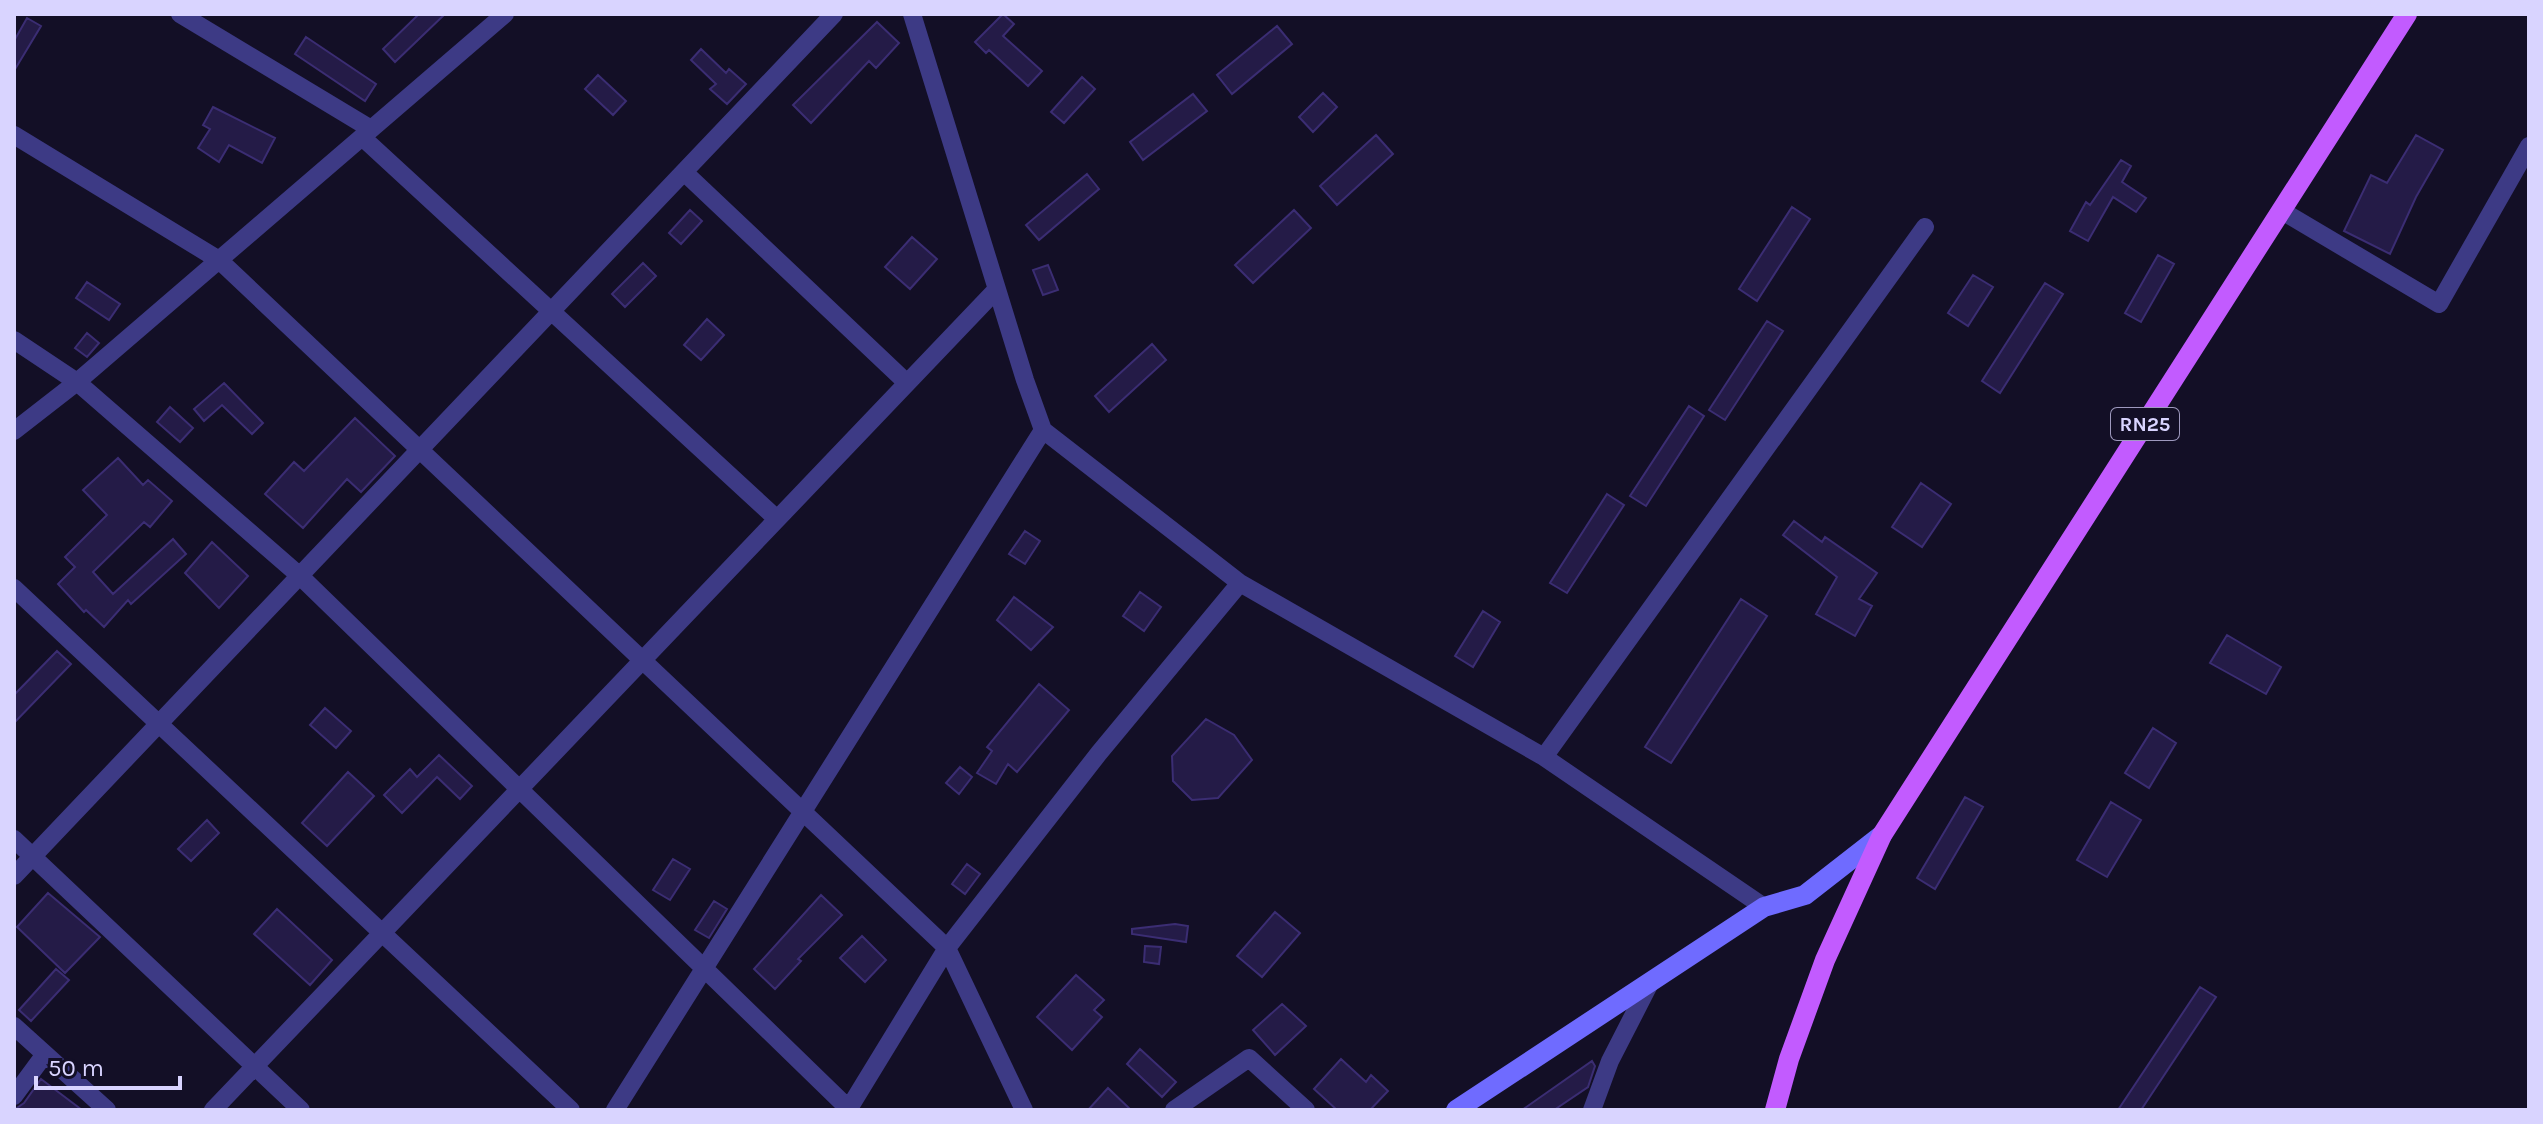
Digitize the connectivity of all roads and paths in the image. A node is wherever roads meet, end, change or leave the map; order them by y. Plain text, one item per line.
1 (180, 14) edge
2 (505, 14) edge
3 (834, 14) edge
4 (912, 14) edge
5 (2407, 14) edge
6 (367, 133) junction
7 (14, 135) edge
8 (2529, 146) edge
9 (684, 172) junction
10 (2282, 211) junction
11 (1925, 227) dead end
12 (219, 260) junction
13 (997, 289) junction
14 (551, 311) junction
15 (14, 340) edge
16 (77, 382) junction
17 (907, 383) junction
18 (1043, 430) junction
19 (14, 431) edge
20 (419, 450) junction
21 (777, 519) junction
22 (300, 576) junction
23 (1240, 583) junction
24 (14, 588) edge
25 (642, 661) junction
26 (159, 724) junction
27 (1544, 757) junction
28 (519, 789) junction
29 (803, 813) junction
30 (1882, 835) junction
31 (14, 839) edge
32 (33, 856) junction
33 (14, 876) edge
34 (1764, 907) junction
35 (382, 933) junction
36 (947, 948) junction
37 (704, 969) junction
38 (1649, 985) junction
39 (14, 1026) edge
40 (45, 1054) junction
41 (255, 1066) junction
42 (14, 1096) edge
43 (105, 1109) edge
44 (213, 1110) edge
45 (301, 1110) edge
46 (571, 1110) edge
47 (615, 1110) edge
48 (848, 1110) edge
49 (1024, 1110) edge
50 (1174, 1110) edge
51 (1306, 1110) edge
52 (1456, 1110) edge
53 (1592, 1110) edge
54 (1775, 1110) edge

1 - 6 street
2 - 6 street
3 - 9 street
4 - 13 street
5 - 10 main road, RN25
6 - 12 street
6 - 14 street
7 - 12 street
8 - 10 street
9 - 14 street
9 - 17 street
10 - 30 main road, RN25
11 - 27 street
12 - 16 street
12 - 20 street
13 - 17 street
13 - 18 street
14 - 20 street
14 - 21 street
15 - 16 street
16 - 19 street
16 - 22 street
17 - 21 street
18 - 23 street
18 - 29 street
20 - 22 street
20 - 25 street
21 - 25 street
22 - 26 street
22 - 28 street
23 - 27 street
23 - 36 street
24 - 26 street
25 - 28 street
25 - 29 street
26 - 32 street
26 - 35 street
27 - 34 street
28 - 35 street
28 - 37 street
29 - 36 street
29 - 37 street
30 - 34 main road
30 - 54 main road, RN25
31 - 32 street
32 - 33 street
32 - 41 street
34 - 38 main road
35 - 41 street
35 - 46 street
36 - 48 street
36 - 49 street
37 - 47 street
37 - 48 street
38 - 52 main road
38 - 53 street
39 - 40 street
40 - 42 street
40 - 43 street
41 - 44 street
41 - 45 street
50 - 51 street

